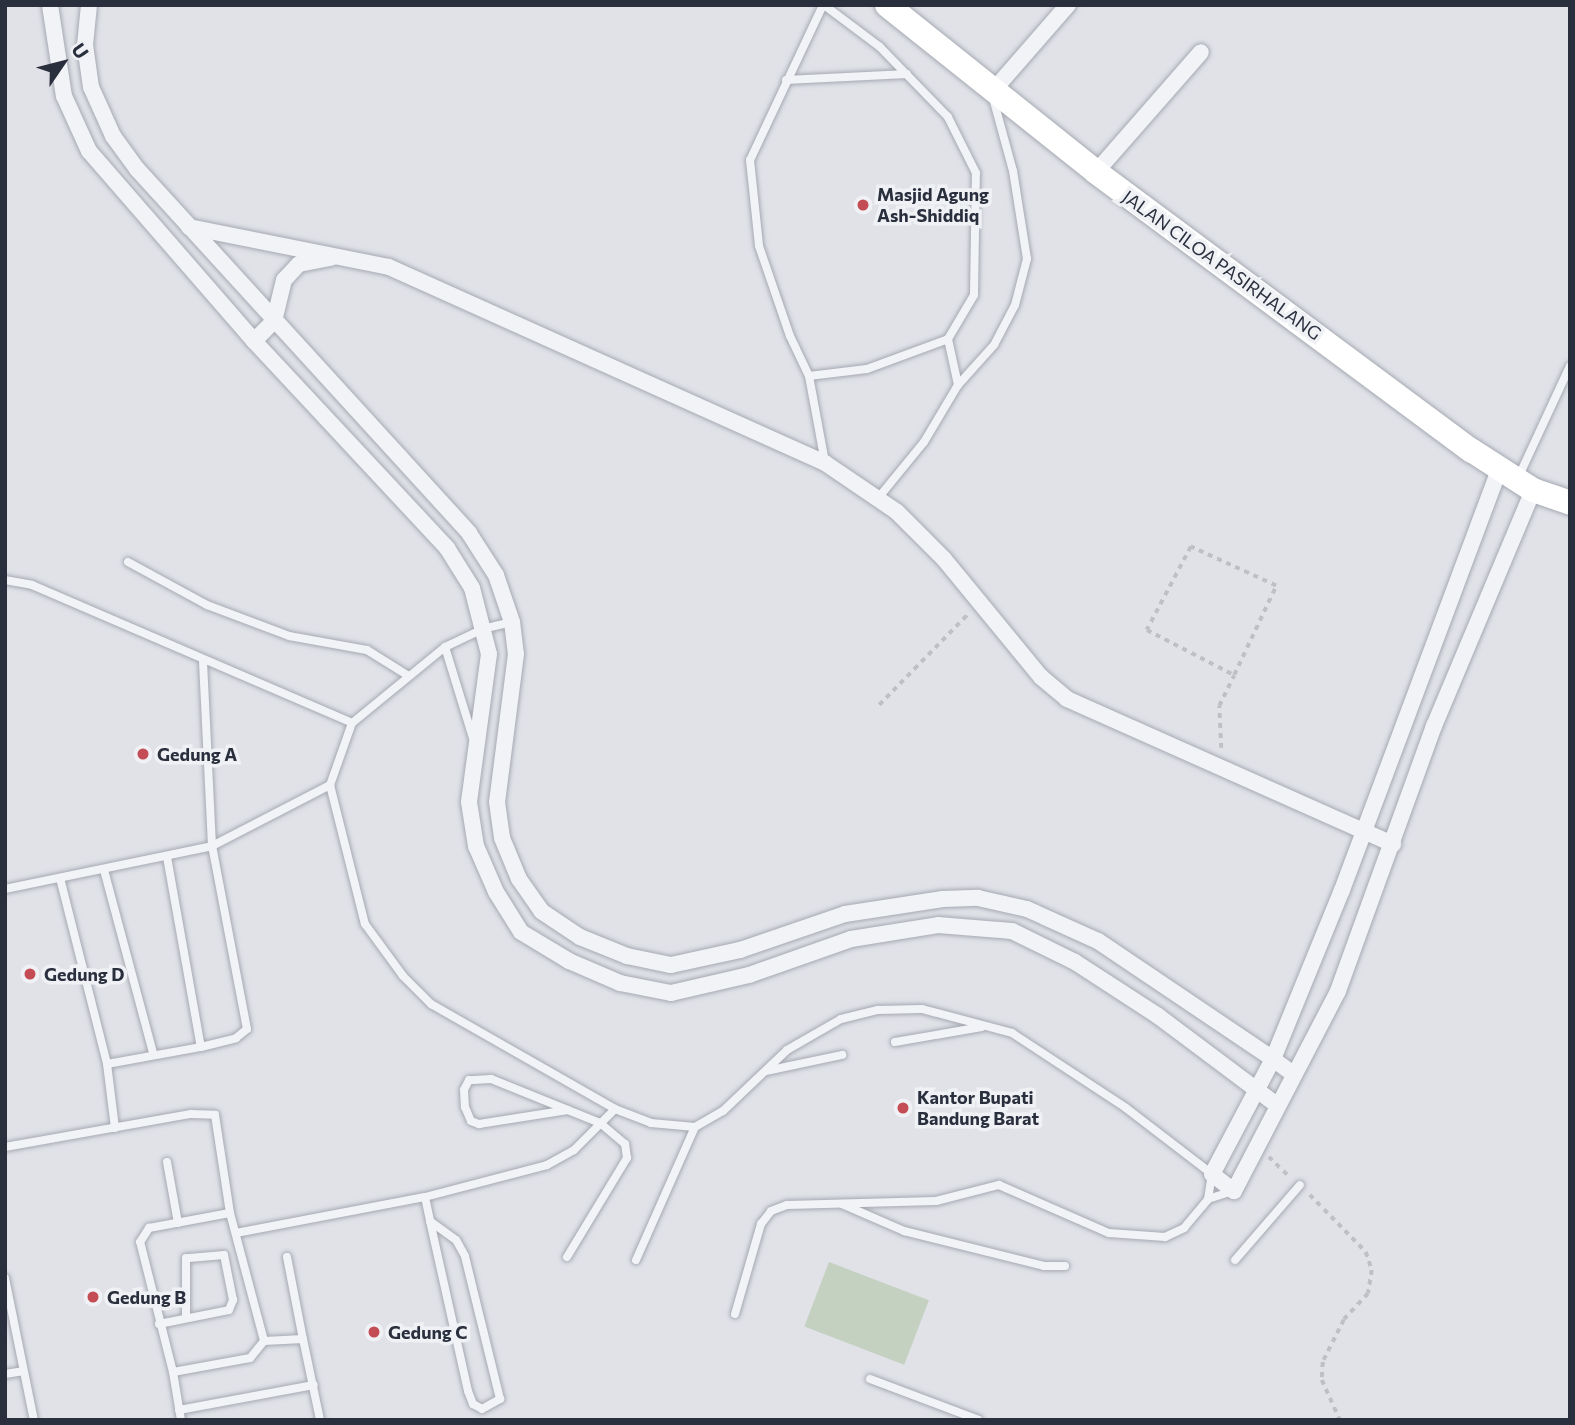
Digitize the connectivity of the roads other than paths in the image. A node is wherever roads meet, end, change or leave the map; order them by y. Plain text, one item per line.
1 (50, 5) edge
2 (89, 5) edge
3 (824, 5) edge
4 (887, 5) edge
5 (1068, 5) edge
6 (1200, 52) dead end
7 (907, 74) junction
8 (786, 80) junction
9 (91, 87) junction
10 (992, 92) junction
11 (64, 96) junction
12 (1096, 172) junction
13 (189, 227) junction
14 (341, 256) junction
15 (274, 321) junction
16 (948, 339) junction
17 (254, 341) junction
18 (1570, 366) edge
19 (809, 376) junction
20 (958, 385) junction
21 (825, 463) junction
22 (1516, 480) junction
23 (878, 497) junction
24 (1570, 503) edge
25 (128, 562) dead end
26 (5, 580) edge
27 (512, 622) junction
28 (485, 628) junction
29 (445, 647) junction
30 (203, 662) junction
31 (407, 675) junction
32 (352, 723) junction
33 (477, 743) junction
34 (330, 785) junction
35 (1364, 831) junction
36 (1393, 844) junction
37 (212, 846) junction
38 (167, 857) junction
39 (104, 870) junction
40 (60, 878) junction
41 (5, 889) edge
42 (985, 1026) junction
43 (895, 1042) dead end
44 (201, 1047) junction
45 (153, 1053) junction
46 (842, 1055) dead end
47 (1273, 1059) junction
48 (107, 1064) junction
49 (763, 1072) junction
50 (1292, 1073) junction
51 (1256, 1088) junction
52 (1277, 1105) junction
53 (615, 1109) junction
54 (568, 1110) junction
55 (600, 1123) junction
56 (116, 1128) junction
57 (695, 1128) junction
58 (5, 1147) edge
59 (167, 1163) dead end
60 (1212, 1174) junction
61 (1300, 1185) road end
62 (1234, 1191) junction
63 (425, 1197) junction
64 (1208, 1199) junction
65 (839, 1203) junction
66 (230, 1213) junction
67 (430, 1221) junction
68 (178, 1223) junction
69 (236, 1233) junction
70 (287, 1257) dead end
71 (567, 1257) dead end
72 (636, 1260) dead end
73 (1235, 1260) dead end
74 (1065, 1266) dead end
75 (5, 1278) edge
76 (735, 1314) dead end
77 (186, 1318) junction
78 (159, 1324) junction
79 (303, 1339) junction
80 (264, 1341) junction
81 (23, 1371) junction
82 (173, 1372) junction
83 (5, 1374) edge
84 (870, 1379) dead end
85 (314, 1385) junction
86 (179, 1410) junction
87 (34, 1420) edge
88 (181, 1420) edge
89 (320, 1420) edge
90 (979, 1420) edge

1 - 11 street
2 - 9 street
3 - 7 lane
3 - 8 lane
4 - 10 main road, JALAN CILOA PASIRHALANG
5 - 10 street
6 - 12 street
7 - 8 lane
7 - 16 lane
8 - 19 lane
9 - 11 street
9 - 13 street
10 - 12 main road, JALAN CILOA PASIRHALANG
10 - 20 lane
11 - 17 street
12 - 22 main road, JALAN CILOA PASIRHALANG
13 - 14 street
13 - 15 street
14 - 15 street
14 - 21 street
15 - 17 street
15 - 27 street
16 - 19 lane
16 - 20 lane
17 - 28 street
18 - 22 lane
19 - 21 lane
20 - 23 lane
21 - 23 street
22 - 24 main road, JALAN CILOA PASIRHALANG
22 - 35 street
22 - 36 street
23 - 35 street
25 - 31 lane
26 - 30 lane
27 - 28 lane
27 - 47 street
28 - 29 lane
28 - 33 street
29 - 31 lane
29 - 33 lane
30 - 32 lane
30 - 37 lane
31 - 32 lane
32 - 34 lane
33 - 51 street
34 - 37 lane
34 - 53 lane
35 - 36 street
35 - 47 street
36 - 50 street
37 - 38 lane
37 - 44 lane
38 - 39 lane
38 - 44 lane
39 - 40 lane
39 - 45 lane
40 - 41 lane
40 - 48 lane
42 - 43 lane
42 - 49 lane
42 - 60 lane
44 - 45 lane
45 - 48 lane
46 - 49 lane
47 - 50 street
47 - 51 street
48 - 56 lane
49 - 57 lane
50 - 52 street
51 - 52 street
51 - 60 street
52 - 62 street
53 - 55 lane
53 - 57 lane
54 - 54 lane
54 - 55 lane
55 - 63 lane
55 - 71 lane
56 - 58 lane
56 - 66 lane
57 - 72 lane
59 - 68 lane
60 - 62 street
60 - 64 lane
61 - 73 lane
62 - 64 lane
63 - 67 lane
63 - 69 lane
64 - 65 lane
65 - 74 lane
65 - 76 lane
66 - 68 lane
66 - 69 lane
67 - 67 lane
68 - 78 lane
69 - 80 lane
70 - 79 lane
75 - 81 lane
77 - 77 lane
77 - 78 lane
78 - 82 lane
79 - 80 lane
79 - 85 lane
80 - 82 lane
81 - 83 lane
81 - 87 lane
82 - 86 lane
84 - 90 lane
85 - 86 lane
85 - 89 lane
86 - 88 lane

